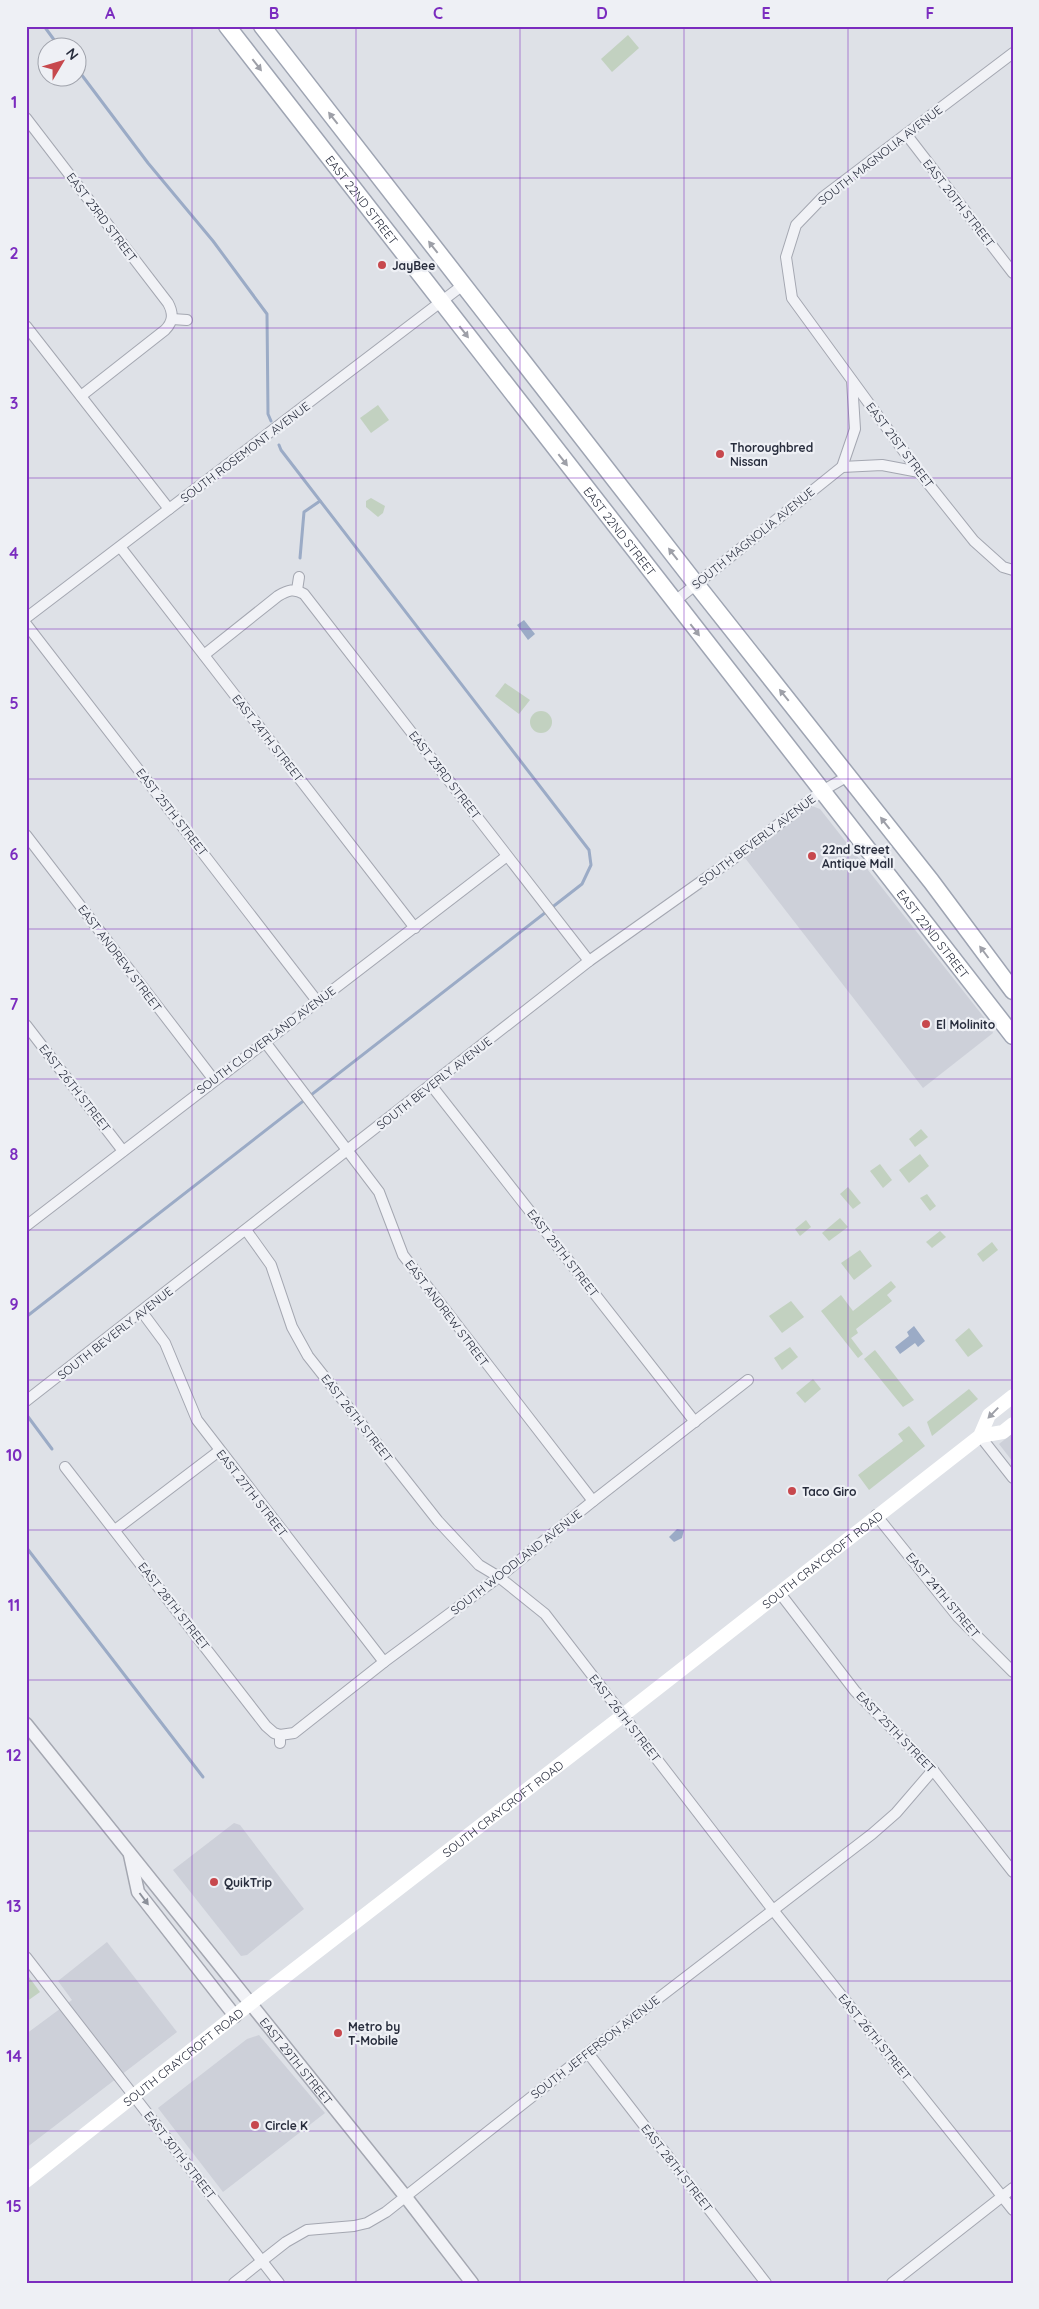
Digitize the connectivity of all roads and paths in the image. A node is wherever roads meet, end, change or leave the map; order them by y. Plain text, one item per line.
1 (227, 26) edge
2 (261, 26) edge
3 (239, 42) junction
4 (1013, 53) edge
5 (26, 118) edge
6 (906, 134) junction
7 (1013, 273) edge
8 (462, 285) junction
9 (441, 302) junction
10 (172, 319) junction
11 (187, 320) dead end
12 (26, 326) edge
13 (852, 380) junction
14 (81, 396) junction
15 (842, 467) junction
16 (919, 472) junction
17 (170, 509) junction
18 (121, 548) junction
19 (1013, 570) edge
20 (299, 577) dead end
21 (696, 584) junction
22 (298, 590) junction
23 (674, 602) junction
24 (26, 618) edge
25 (26, 624) edge
26 (204, 656) junction
27 (848, 776) junction
28 (822, 791) junction
29 (26, 835) edge
30 (507, 856) junction
31 (415, 928) junction
32 (589, 961) junction
33 (1013, 991) edge
34 (318, 1001) junction
35 (26, 1025) edge
36 (1013, 1036) edge
37 (265, 1042) junction
38 (214, 1080) junction
39 (431, 1085) junction
40 (123, 1151) junction
41 (348, 1151) junction
42 (28, 1221) edge
43 (246, 1230) junction
44 (142, 1312) junction
45 (748, 1380) dead end
46 (1013, 1396) edge
47 (26, 1401) edge
48 (695, 1422) junction
49 (1013, 1424) edge
50 (980, 1436) junction
51 (219, 1451) junction
52 (65, 1467) dead end
53 (1013, 1478) edge
54 (593, 1501) junction
55 (876, 1515) junction
56 (115, 1530) junction
57 (499, 1577) junction
58 (779, 1592) junction
59 (384, 1662) junction
60 (1013, 1672) edge
61 (622, 1716) junction
62 (26, 1724) edge
63 (280, 1739) joint
64 (933, 1770) junction
65 (129, 1853) junction
66 (1013, 1872) edge
67 (773, 1910) junction
68 (26, 1957) edge
69 (251, 2003) junction
70 (235, 2016) junction
71 (588, 2053) junction
72 (134, 2095) junction
73 (26, 2181) edge
74 (1013, 2188) edge
75 (406, 2196) junction
76 (1002, 2196) junction
77 (1013, 2210) edge
78 (262, 2261) junction
79 (234, 2283) edge
80 (279, 2283) edge
81 (472, 2283) edge
82 (766, 2283) edge
83 (892, 2283) edge

1 - 3 main road, EAST 22ND STREET
2 - 3 main road
8 -> 2 main road
3 -> 9 main road, EAST 22ND STREET
4 - 6 street, SOUTH MAGNOLIA AVENUE
5 - 10 street, EAST 23RD STREET
6 - 7 street, EAST 20TH STREET
6 - 13 street, SOUTH MAGNOLIA AVENUE
8 - 9 street, SOUTH ROSEMONT AVENUE
21 -> 8 main road
9 - 17 street, SOUTH ROSEMONT AVENUE
9 -> 23 main road, EAST 22ND STREET
10 - 11 street
10 - 14 street
12 - 14 street
13 - 15 street, EAST 21ST STREET
13 - 16 street, EAST 21ST STREET
14 - 17 street
15 - 16 street
15 - 21 street, SOUTH MAGNOLIA AVENUE
16 - 19 street, EAST 21ST STREET
17 - 18 street, SOUTH ROSEMONT AVENUE
18 - 24 street, SOUTH ROSEMONT AVENUE
18 - 26 street, EAST 24TH STREET
20 - 22 street
21 - 23 street, SOUTH MAGNOLIA AVENUE
27 -> 21 main road
22 - 26 street
22 - 30 street, EAST 23RD STREET
23 -> 28 main road, EAST 22ND STREET
25 - 34 street, EAST 25TH STREET
26 - 31 street, EAST 24TH STREET
27 - 28 street, SOUTH BEVERLY AVENUE
33 -> 27 main road
28 - 32 street, SOUTH BEVERLY AVENUE
28 - 36 main road, EAST 22ND STREET
29 - 38 street, EAST ANDREW STREET
30 - 31 street, SOUTH CLOVERLAND AVENUE
30 - 32 street, EAST 23RD STREET
31 - 34 street, SOUTH CLOVERLAND AVENUE
32 - 39 street, SOUTH BEVERLY AVENUE
34 - 37 street, SOUTH CLOVERLAND AVENUE
35 - 40 street, EAST 26TH STREET
37 - 38 street, SOUTH CLOVERLAND AVENUE
37 - 41 street, EAST ANDREW STREET
38 - 40 street, SOUTH CLOVERLAND AVENUE
39 - 41 street, SOUTH BEVERLY AVENUE
39 - 48 street, EAST 25TH STREET
40 - 42 street, SOUTH CLOVERLAND AVENUE
41 - 43 street, SOUTH BEVERLY AVENUE
41 - 54 street, EAST ANDREW STREET
43 - 44 street, SOUTH BEVERLY AVENUE
43 - 57 street, EAST 26TH STREET
44 - 47 street, SOUTH BEVERLY AVENUE
44 - 51 street, EAST 27TH STREET
45 - 48 street, SOUTH WOODLAND AVENUE
46 -> 50 main road, SOUTH CRAYCROFT ROAD
48 - 54 street, SOUTH WOODLAND AVENUE
49 - 50 main road, SOUTH CRAYCROFT ROAD
50 - 53 street
50 - 55 main road, SOUTH CRAYCROFT ROAD
51 - 56 street
51 - 59 street, EAST 27TH STREET
52 - 56 street, EAST 28TH STREET
54 - 57 street, SOUTH WOODLAND AVENUE
55 - 58 main road, SOUTH CRAYCROFT ROAD
55 - 60 street, EAST 24TH STREET
56 - 63 street, EAST 28TH STREET
57 - 59 street, SOUTH WOODLAND AVENUE
57 - 61 street, EAST 26TH STREET
58 - 61 main road, SOUTH CRAYCROFT ROAD
58 - 64 street, EAST 25TH STREET
59 - 63 street, SOUTH WOODLAND AVENUE
61 - 67 street, EAST 26TH STREET
61 - 69 main road, SOUTH CRAYCROFT ROAD
62 - 65 street, EAST 29TH STREET
64 - 66 street, EAST 25TH STREET
64 - 67 street, SOUTH JEFFERSON AVENUE
65 - 69 street, EAST 29TH STREET
65 -> 70 street
67 - 71 street, SOUTH JEFFERSON AVENUE
67 - 76 street, EAST 26TH STREET
68 - 72 street, EAST 30TH STREET
69 - 70 main road, SOUTH CRAYCROFT ROAD
69 - 75 street, EAST 29TH STREET
70 - 72 main road, SOUTH CRAYCROFT ROAD
71 - 75 street, SOUTH JEFFERSON AVENUE
71 - 82 street, EAST 28TH STREET
72 - 73 main road, SOUTH CRAYCROFT ROAD
72 - 78 street, EAST 30TH STREET
74 - 76 street
75 - 78 street, SOUTH JEFFERSON AVENUE
75 - 81 street, EAST 29TH STREET
76 - 77 street, EAST 26TH STREET
76 - 83 street
78 - 79 street, SOUTH JEFFERSON AVENUE
78 - 80 street, EAST 30TH STREET

